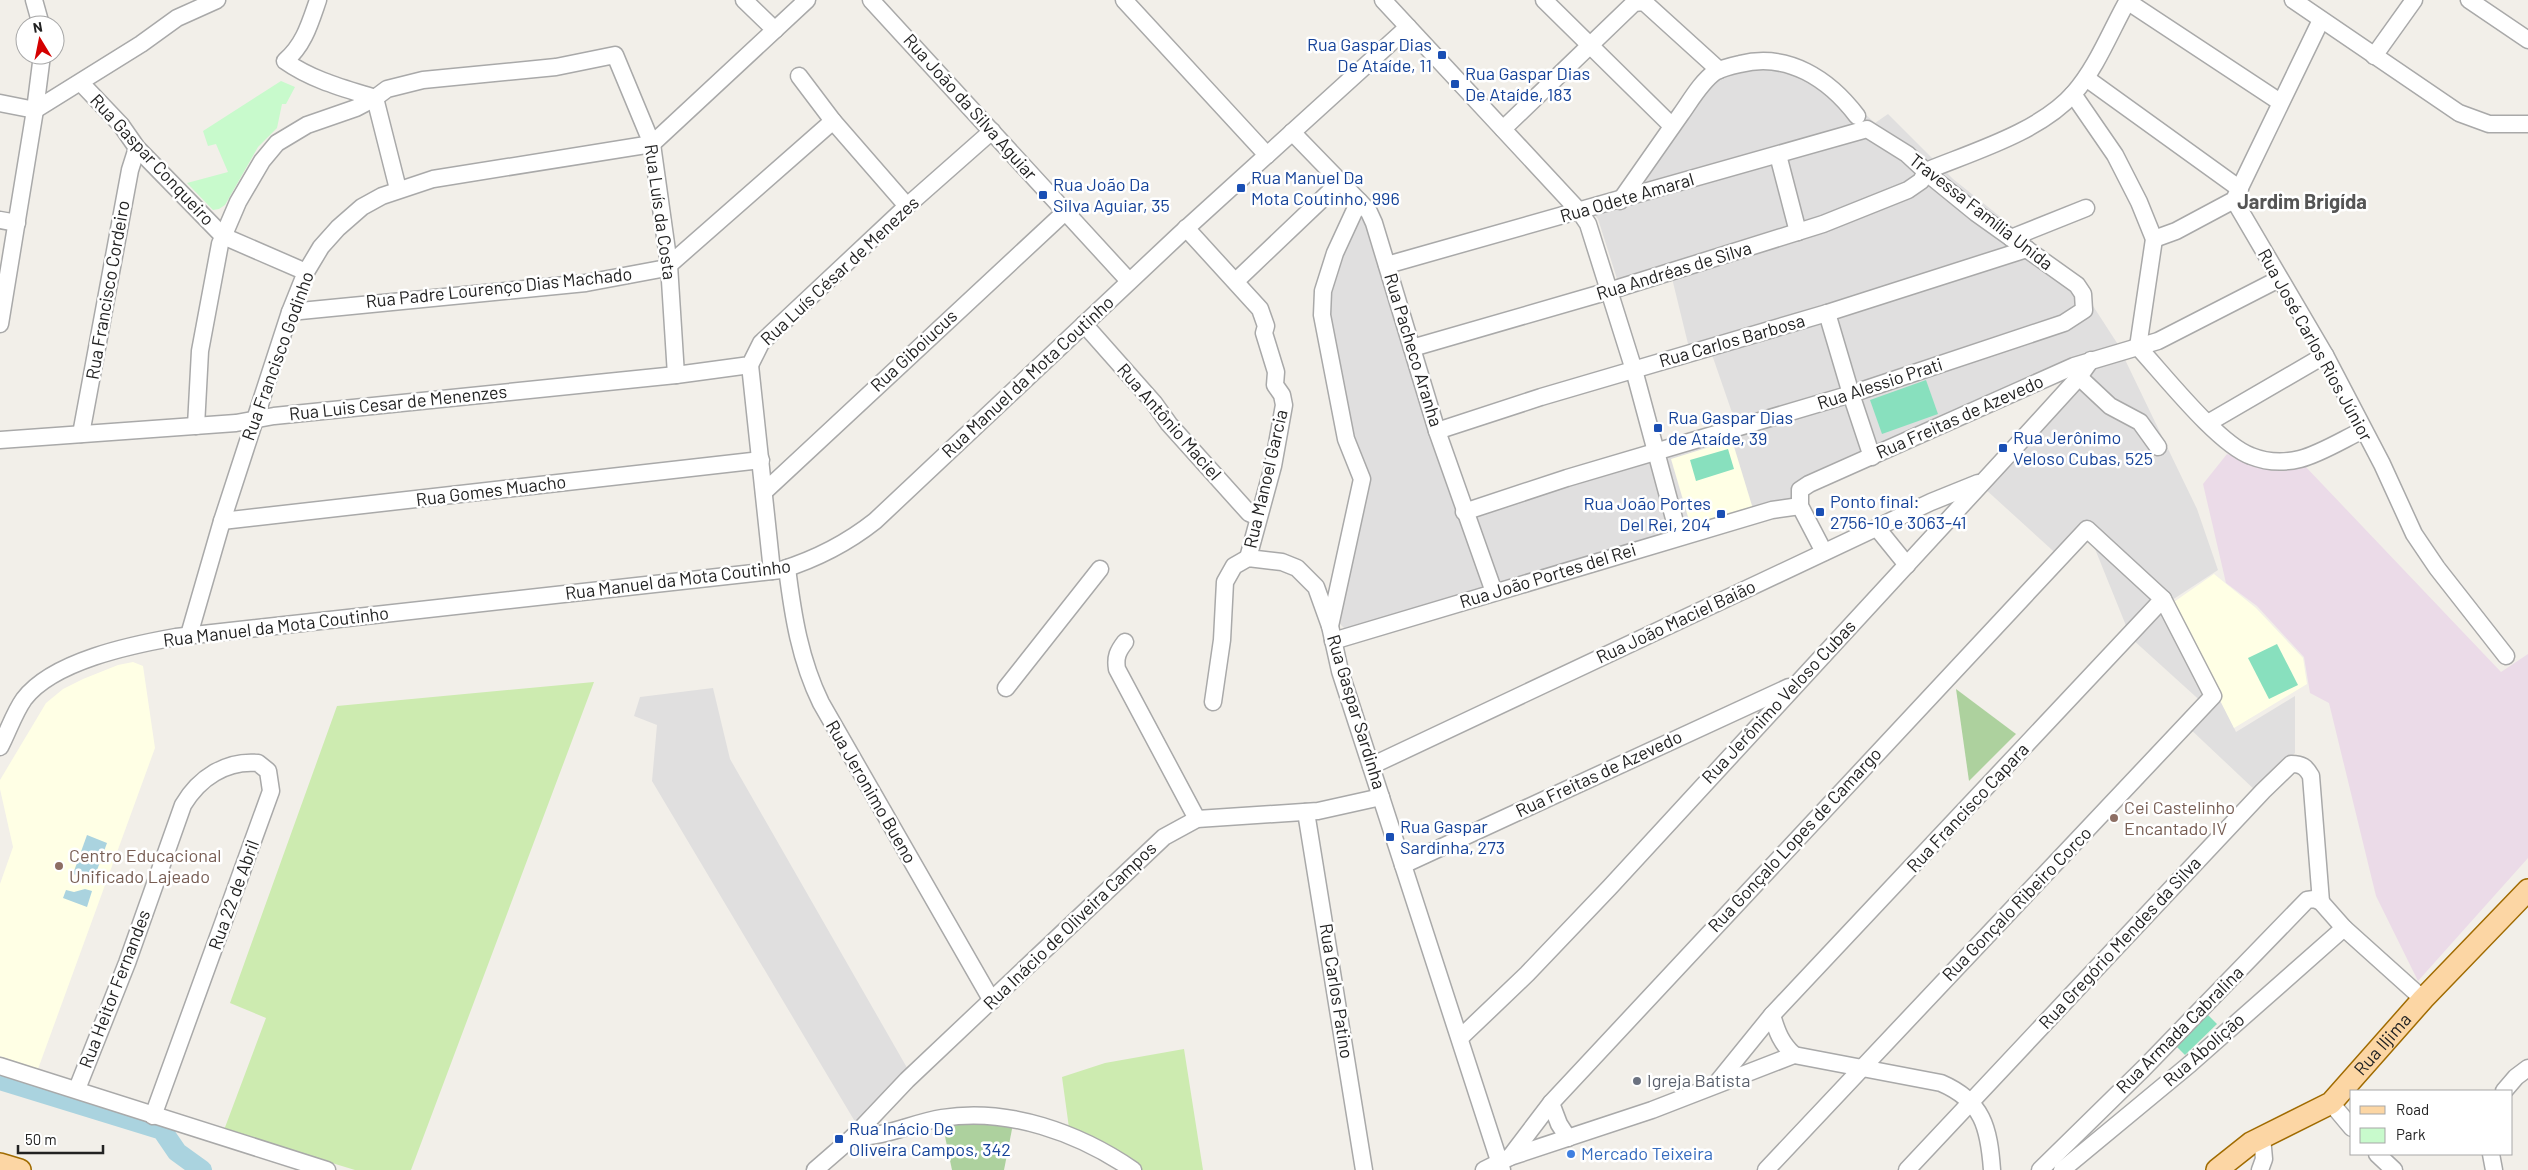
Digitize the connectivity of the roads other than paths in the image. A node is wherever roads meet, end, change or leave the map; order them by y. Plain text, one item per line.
1 (34, 0) edge
2 (217, 0) edge
3 (318, 0) edge
4 (744, 0) edge
5 (807, 0) edge
6 (871, 0) edge
7 (1124, 0) edge
8 (1382, 0) edge
9 (1544, 0) edge
10 (2127, 0) edge
11 (2293, 0) edge
12 (2414, 0) edge
13 (2470, 0) edge
14 (188, 5) edge
15 (38, 15) edge
16 (2321, 20) junction
17 (1408, 26) junction
18 (775, 30) junction
19 (2528, 40) edge
20 (1589, 45) junction
21 (2374, 56) junction
22 (41, 65) edge
23 (1719, 70) junction
24 (799, 76) dead end
25 (2086, 78) junction
26 (81, 83) junction
27 (2073, 94) junction
28 (375, 98) junction
29 (2280, 102) junction
30 (0, 103) edge
31 (35, 110) junction
32 (833, 121) junction
33 (1862, 122) junction
34 (2528, 124) edge
35 (1672, 126) junction
36 (1503, 129) junction
37 (992, 131) junction
38 (1292, 132) junction
39 (652, 144) junction
40 (137, 148) junction
41 (1267, 154) junction
42 (1778, 155) junction
43 (1926, 171) junction
44 (1340, 181) junction
45 (398, 188) junction
46 (2237, 194) junction
47 (1359, 201) junction
48 (1620, 201) junction
49 (907, 206) junction
50 (2086, 208) dead end
51 (1065, 212) junction
52 (1580, 212) junction
53 (0, 220) edge
54 (17, 222) junction
55 (1186, 228) junction
56 (1798, 232) junction
57 (223, 236) junction
58 (2011, 238) junction
59 (2154, 239) junction
60 (2026, 249) junction
61 (670, 265) junction
62 (1387, 265) junction
63 (306, 272) junction
64 (2279, 279) junction
65 (1129, 281) junction
66 (1236, 281) junction
67 (1609, 291) junction
68 (2086, 304) joint
69 (290, 312) junction
70 (1828, 313) junction
71 (0, 324) edge
72 (1084, 324) junction
73 (2138, 347) junction
74 (1412, 348) junction
75 (2325, 355) junction
76 (2091, 360) junction
77 (750, 365) junction
78 (1634, 370) junction
79 (676, 375) junction
80 (2079, 377) junction
81 (1851, 394) junction
82 (254, 420) junction
83 (2208, 423) junction
84 (196, 426) junction
85 (2363, 430) junction
86 (1437, 431) junction
87 (81, 434) junction
88 (0, 440) edge
89 (2158, 447) dead end
90 (1656, 452) junction
91 (1872, 457) junction
92 (760, 460) junction
93 (1983, 481) junction
94 (764, 492) junction
95 (1800, 506) junction
96 (1464, 512) junction
97 (1258, 517) junction
98 (222, 521) junction
99 (1877, 528) junction
100 (1680, 537) junction
101 (1824, 552) junction
102 (1248, 558) junction
103 (1907, 565) junction
104 (1100, 569) dead end
105 (780, 570) junction
106 (1494, 592) junction
107 (2163, 600) junction
108 (1331, 633) junction
109 (189, 636) junction
110 (1126, 642) dead end
111 (2506, 656) dead end
112 (1796, 684) junction
113 (1006, 688) dead end
114 (1213, 702) dead end
115 (0, 747) edge
116 (1371, 766) junction
117 (1381, 797) junction
118 (183, 805) joint
119 (1306, 812) junction
120 (1197, 819) junction
121 (1403, 865) junction
122 (2528, 890) edge
123 (2322, 902) junction
124 (2344, 928) junction
125 (2423, 999) junction
126 (992, 1001) junction
127 (1772, 1015) junction
128 (1460, 1038) junction
129 (1794, 1055) junction
130 (0, 1066) edge
131 (2528, 1068) edge
132 (1862, 1069) junction
133 (1716, 1084) junction
134 (77, 1089) junction
135 (2505, 1090) edge
136 (1971, 1101) junction
137 (1551, 1103) junction
138 (2331, 1103) junction
139 (154, 1116) junction
140 (2350, 1126) edge
141 (853, 1137) junction
142 (2262, 1137) junction
143 (1568, 1138) junction
144 (2378, 1155) edge
145 (2492, 1155) edge
146 (1504, 1163) edge
147 (0, 1164) edge
148 (20, 1170) edge
149 (327, 1170) edge
150 (815, 1170) edge
151 (1133, 1170) edge
152 (1364, 1170) edge
153 (1484, 1170) edge
154 (1766, 1170) edge
155 (1907, 1170) edge
156 (1992, 1170) edge
157 (2040, 1170) edge
158 (2062, 1170) edge
159 (2217, 1170) edge
160 (2260, 1170) edge
161 (2394, 1170) edge
162 (2494, 1170) edge

1 - 15 street
2 - 14 street
3 - 28 street
4 - 18 street
5 - 18 street
6 - 37 street, Rua João da Silva Aguiar
7 - 41 street
8 - 17 street
9 - 20 street
10 - 25 street
10 - 29 street
11 - 16 street
12 - 21 street
13 - 19 street
14 - 26 street
16 - 21 street
16 - 29 street
17 - 36 street
17 - 38 street, Rua Manuel da Mota Coutinho
18 - 39 street
20 - 23 street
20 - 35 street
20 - 36 street
21 - 34 street
22 - 31 street
23 - 33 street, Travessa Família Unida
23 - 35 street
24 - 32 street
25 - 27 street
25 - 46 street
26 - 31 street
26 - 40 street, Rua Gaspar Conqueiro
27 - 43 street
27 - 59 street
28 - 39 street, Rua Luís da Costa
28 - 45 street
28 - 57 street
29 - 46 street
30 - 31 street
31 - 54 street
32 - 49 street
32 - 61 street, Rua Padre Lourenço Dias Machado
33 - 42 street, Rua Odete Amaral
33 - 43 street, Travessa Família Unida
35 - 48 street
36 - 52 street
37 - 49 street, Rua Luís César de Menezes
37 - 51 street, Rua João da Silva Aguiar
38 - 41 street, Rua Manuel da Mota Coutinho
38 - 44 street, Rua Pacheco Aranha
39 - 45 street, Rua Francisco Godinho
39 - 61 street, Rua Luís da Costa
40 - 57 street, Rua Gaspar Conqueiro
40 - 87 street, Rua Francisco Cordeiro
41 - 55 street, Rua Manuel da Mota Coutinho
42 - 48 street, Rua Odete Amaral
42 - 56 street
43 - 56 street, Rua Andréas de Silva
43 - 58 street, Travessa Família Unida
44 - 47 street, Rua Pacheco Aranha
44 - 66 street
45 - 63 street, Rua Francisco Godinho
46 - 59 street
46 - 64 street, Rua José Carlos Rios Júnior
47 - 62 street, Rua Pacheco Aranha
47 - 108 street, Rua Gaspar Sardinha
48 - 52 street, Rua Odete Amaral
49 - 77 street, Rua Luís César de Menezes
50 - 58 street
51 - 65 street, Rua João da Silva Aguiar
51 - 94 street, Rua Giboiucus
52 - 62 street, Rua Odete Amaral
52 - 67 street
53 - 54 street
54 - 71 street
55 - 65 street, Rua Manuel da Mota Coutinho
55 - 66 street
56 - 67 street, Rua Andréas de Silva
57 - 63 street, Rua Gaspar Conqueiro
57 - 84 street
58 - 60 street, Travessa Família Unida
59 - 73 street
60 - 68 street, Travessa Família Unida
60 - 70 street, Rua Carlos Barbosa
61 - 69 street, Rua Padre Lourenço Dias Machado
61 - 79 street, Rua Luís da Costa
62 - 74 street, Rua Pacheco Aranha
63 - 69 street, Rua Francisco Godinho
64 - 73 street, Rua Freitas de Azevedo
64 - 75 street, Rua José Carlos Rios Júnior
65 - 72 street, Rua Manuel da Mota Coutinho
66 - 97 street, Rua Manoel Garcia
67 - 74 street, Rua Andréas de Silva
67 - 78 street
68 - 81 street, Rua Alessio Prati
69 - 82 street, Rua Francisco Godinho
70 - 78 street, Rua Carlos Barbosa
70 - 81 street
72 - 97 street, Rua Antônio Maciel
72 - 105 street, Rua Manuel da Mota Coutinho
73 - 76 street, Rua Freitas de Azevedo
73 - 83 street
74 - 86 street, Rua Pacheco Aranha
75 - 83 street
75 - 85 street, Rua José Carlos Rios Júnior
76 - 80 street, Rua Jerônimo Veloso Cubas
76 - 91 street, Rua Freitas de Azevedo
77 - 79 street, Rua Luís César de Menezes
77 - 92 street, Rua Jeronimo Bueno
78 - 86 street, Rua Carlos Barbosa
78 - 90 street
79 - 82 street, Rua Luis Cesar de Menenzes
80 - 89 street
80 - 93 street, Rua Jerônimo Veloso Cubas
81 - 90 street, Rua Alessio Prati
81 - 91 street
82 - 84 street, Rua Luis Cesar de Menenzes
82 - 98 street, Rua Francisco Godinho
83 - 85 street
84 - 87 street, Rua Luis Cesar de Menenzes
85 - 111 street, Rua José Carlos Rios Júnior
86 - 96 street, Rua Pacheco Aranha
87 - 88 street, Rua Luis Cesar de Menenzes
90 - 96 street, Rua Alessio Prati
90 - 100 street
91 - 95 street, Rua Freitas de Azevedo
92 - 94 street, Rua Jeronimo Bueno
92 - 98 street, Rua Gomes Muacho
93 - 99 street, Rua João Maciel Baião
93 - 103 street, Rua Jerônimo Veloso Cubas
94 - 105 street, Rua Jeronimo Bueno
95 - 100 street, Rua João Portes del Rei
95 - 101 street
96 - 106 street, Rua Pacheco Aranha
97 - 102 street, Rua Manoel Garcia
98 - 109 street, Rua Francisco Godinho
99 - 101 street, Rua João Maciel Baião
99 - 103 street
100 - 106 street, Rua João Portes del Rei
101 - 116 street, Rua João Maciel Baião
102 - 108 street
102 - 114 street
103 - 112 street, Rua Jerônimo Veloso Cubas
104 - 113 street
105 - 109 street, Rua Manuel da Mota Coutinho
105 - 126 street, Rua Jeronimo Bueno
106 - 108 street, Rua João Portes del Rei
107 - 127 street, Rua Francisco Capara
107 - 132 street, Rua Gonçalo Ribeiro Corco
107 - 137 street, Rua Gonçalo Lopes de Camargo
108 - 116 street, Rua Gaspar Sardinha
109 - 115 street, Rua Manuel da Mota Coutinho
110 - 120 street
112 - 121 street, Rua Freitas de Azevedo
112 - 128 street, Rua Jerônimo Veloso Cubas
116 - 117 street, Rua Gaspar Sardinha
117 - 119 street, Rua Inácio de Oliveira Campos
117 - 121 street, Rua Gaspar Sardinha
118 - 134 street, Rua Heitor Fernandes
118 - 139 street, Rua 22 de Abril
119 - 120 street, Rua Inácio de Oliveira Campos
119 - 152 street, Rua Carlos Patino
120 - 126 street, Rua Inácio de Oliveira Campos
121 - 128 street, Rua Gaspar Sardinha
122 - 125 main road, Rua Iljima
123 - 124 street
123 - 136 street, Rua Gregório Mendes da Silva
123 - 157 street, Rua Armada Cabralina
124 - 125 street
124 - 158 street, Rua Abolição
125 - 138 main road, Rua Iljima
126 - 141 street, Rua Inácio de Oliveira Campos
127 - 129 street
127 - 133 street, Rua Francisco Capara
128 - 146 street, Rua Gaspar Sardinha
129 - 132 street
129 - 133 street
130 - 134 street
131 - 135 street
132 - 136 street
132 - 154 street, Rua Gonçalo Ribeiro Corco
133 - 143 street
134 - 139 street
136 - 155 street, Rua Gregório Mendes da Silva
136 - 156 street
137 - 143 street
137 - 146 street, Rua Gonçalo Lopes de Camargo
138 - 140 street
138 - 142 main road, Rua Iljima
139 - 149 street
141 - 150 street, Rua Inácio de Oliveira Campos
141 - 151 street
142 - 159 main road, Rua Iljima
142 - 160 street
143 - 146 street
144 - 161 street
145 - 162 street
146 - 153 street
147 - 148 main road

